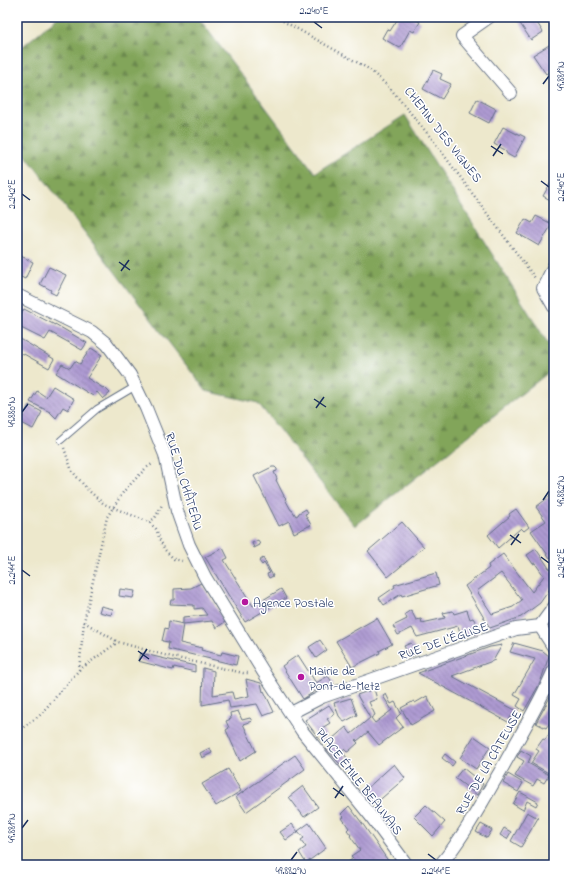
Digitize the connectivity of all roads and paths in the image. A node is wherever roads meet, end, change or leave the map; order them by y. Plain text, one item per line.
1 (276, 17) edge
2 (489, 17) edge
3 (511, 93) dead end
4 (554, 266) edge
5 (542, 288) junction
6 (17, 295) edge
7 (554, 307) edge
8 (136, 386) junction
9 (61, 440) joint
10 (166, 455) junction
11 (113, 507) junction
12 (200, 567) junction
13 (554, 607) edge
14 (84, 622) junction
15 (540, 626) junction
16 (118, 642) junction
17 (554, 648) edge
18 (79, 670) junction
19 (554, 670) edge
20 (264, 673) junction
21 (291, 713) junction
22 (17, 732) edge
23 (407, 865) edge
24 (440, 865) edge

1 - 5 path, CHEMIN DES VIGNES
2 - 3 street
4 - 5 street
5 - 7 street
6 - 8 street, RUE DU CHÂTEAU
8 - 9 lane
8 - 10 street, RUE DU CHÂTEAU
9 - 11 path
10 - 11 path
10 - 12 street, RUE DU CHÂTEAU
11 - 12 path
11 - 14 path
12 - 20 street, RUE DU CHÂTEAU
13 - 15 street
14 - 16 path
14 - 18 path
15 - 17 street
15 - 21 street, RUE DE L'ÉGLISE
16 - 18 path
16 - 20 path
18 - 22 path
19 - 24 street, RUE DE LA CATEUSE
20 - 21 street, RUE DU CHÂTEAU
21 - 23 street, PLACE ÉMILE BEAUVAIS

